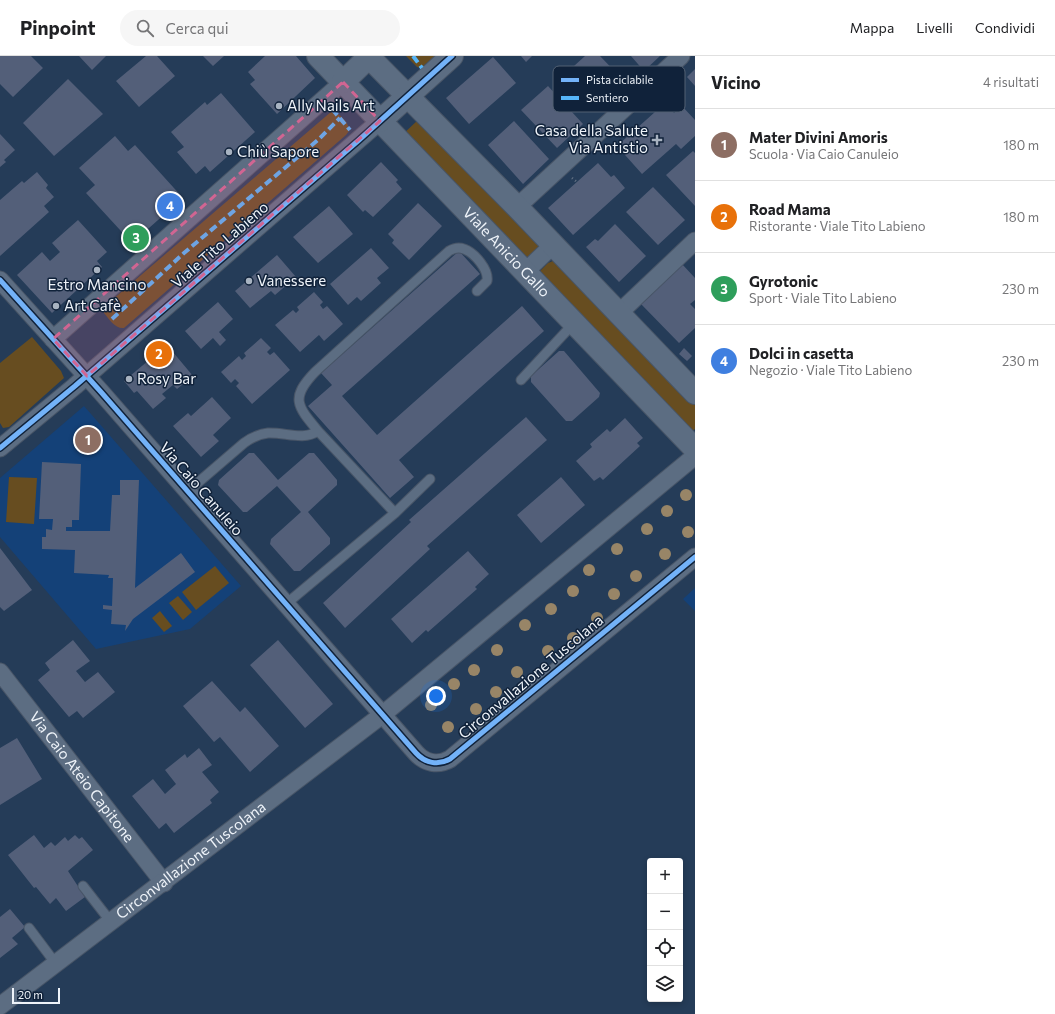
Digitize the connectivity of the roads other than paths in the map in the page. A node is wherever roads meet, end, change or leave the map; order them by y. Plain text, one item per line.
1 (318, 56) edge
2 (369, 56) edge
3 (452, 56) edge
4 (680, 56) edge
5 (669, 66) edge
6 (343, 82) junction
7 (408, 97) junction
8 (620, 112) edge
9 (380, 121) junction
10 (517, 207) junction
11 (695, 241) edge
12 (553, 245) junction
13 (525, 272) junction
14 (0, 280) edge
15 (478, 291) dead end
16 (619, 313) junction
17 (574, 323) junction
18 (53, 339) junction
19 (87, 376) junction
20 (521, 380) dead end
21 (695, 393) edge
22 (318, 431) junction
23 (3, 442) edge
24 (695, 449) edge
25 (695, 456) edge
26 (430, 479) dead end
27 (187, 492) junction
28 (395, 513) junction
29 (695, 557) edge
30 (286, 604) junction
31 (0, 672) edge
32 (382, 715) junction
33 (164, 883) junction
34 (83, 886) dead end
35 (111, 922) junction
36 (29, 928) dead end
37 (56, 964) junction
38 (0, 1006) edge

1 - 6 street, Viale Anicio Gallo
2 - 6 street
2 - 7 street
3 - 7 street, Viale Tito Labieno
4 - 5 street
6 - 9 street, Viale Anicio Gallo
6 - 18 street
7 - 9 street, Viale Tito Labieno
7 - 10 street
8 - 10 street
9 - 13 street, Viale Anicio Gallo
9 - 19 street, Viale Tito Labieno
10 - 12 street
11 - 16 street
12 - 13 street
12 - 16 street
13 - 17 street, Viale Anicio Gallo
14 - 18 street, Via Caio Canuleio
15 - 22 lane
16 - 21 street
17 - 20 lane
17 - 24 street, Viale Anicio Gallo
18 - 19 street, Via Caio Canuleio
19 - 23 street, Viale Tito Labieno
19 - 27 street, Via Caio Canuleio
22 - 27 lane
22 - 28 lane
25 - 32 street, Circonvallazione Tuscolana
26 - 28 lane
27 - 30 street, Via Caio Canuleio
28 - 30 lane
29 - 32 street, Circonvallazione Tuscolana
30 - 32 street, Via Caio Canuleio
31 - 33 street, Via Caio Ateio Capitone
32 - 33 street, Circonvallazione Tuscolana
33 - 35 street, Circonvallazione Tuscolana
34 - 35 lane
35 - 37 street, Circonvallazione Tuscolana
36 - 37 lane
37 - 38 street, Circonvallazione Tuscolana

